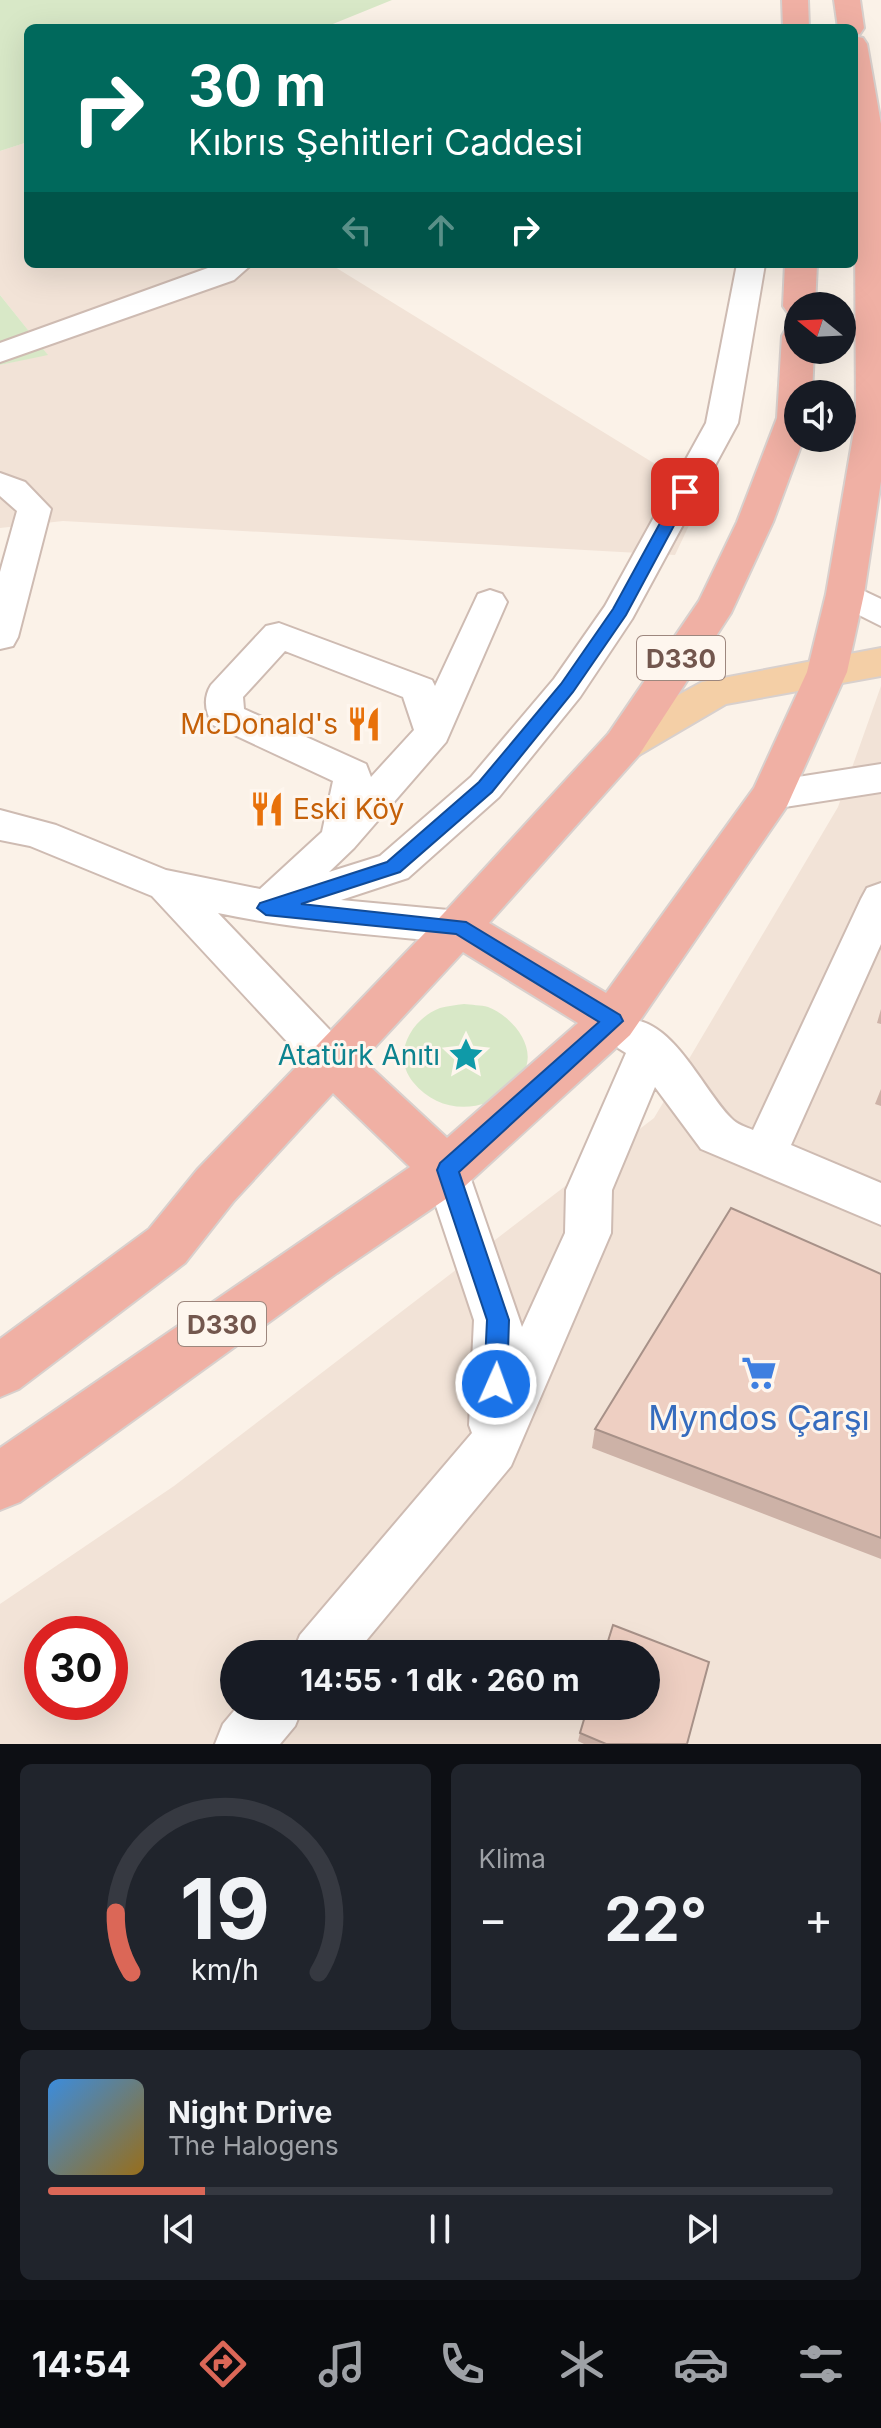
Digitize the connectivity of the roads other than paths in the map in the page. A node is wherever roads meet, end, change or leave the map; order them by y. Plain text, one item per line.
1 (795, 0) edge
2 (847, 0) edge
3 (796, 24) edge
4 (850, 24) edge
5 (858, 69) edge
6 (232, 268) edge
7 (750, 268) edge
8 (801, 268) edge
9 (800, 292) edge
10 (0, 353) edge
11 (797, 364) edge
12 (0, 483) edge
13 (490, 602) dead end
14 (863, 604) edge
15 (0, 637) edge
16 (881, 662) edge
17 (827, 672) junction
18 (433, 733) junction
19 (624, 744) junction
20 (881, 778) edge
21 (772, 795) junction
22 (0, 825) edge
23 (340, 838) junction
24 (166, 885) junction
25 (881, 899) edge
26 (266, 908) junction
27 (459, 927) junction
28 (632, 1034) junction
29 (333, 1062) junction
30 (764, 1155) junction
31 (447, 1170) junction
32 (881, 1204) edge
33 (0, 1371) edge
34 (493, 1448) junction
35 (0, 1482) edge
36 (331, 1640) edge
37 (263, 1720) edge
38 (243, 1744) edge

1 - 3 highway
2 - 4 highway
5 - 14 highway, D330
6 - 10 street
7 - 26 street
8 - 9 highway
11 - 19 highway, D330
12 - 15 street
13 - 18 street
14 - 17 highway, D330
16 - 17 main road
17 - 19 main road
17 - 21 highway, D330
18 - 23 street
18 - 23 street
19 - 27 highway, D330
20 - 21 street
21 - 28 highway, D330
22 - 24 street
23 - 26 street
24 - 26 street
24 - 29 street
25 - 30 street
26 - 27 street
27 - 28 highway
27 - 29 highway, D330
28 - 30 street
28 - 31 highway, D330
28 - 34 street
29 - 31 highway
29 - 33 highway, D330
30 - 32 street
31 - 34 street
31 - 35 highway, D330
34 - 36 street
37 - 38 street

